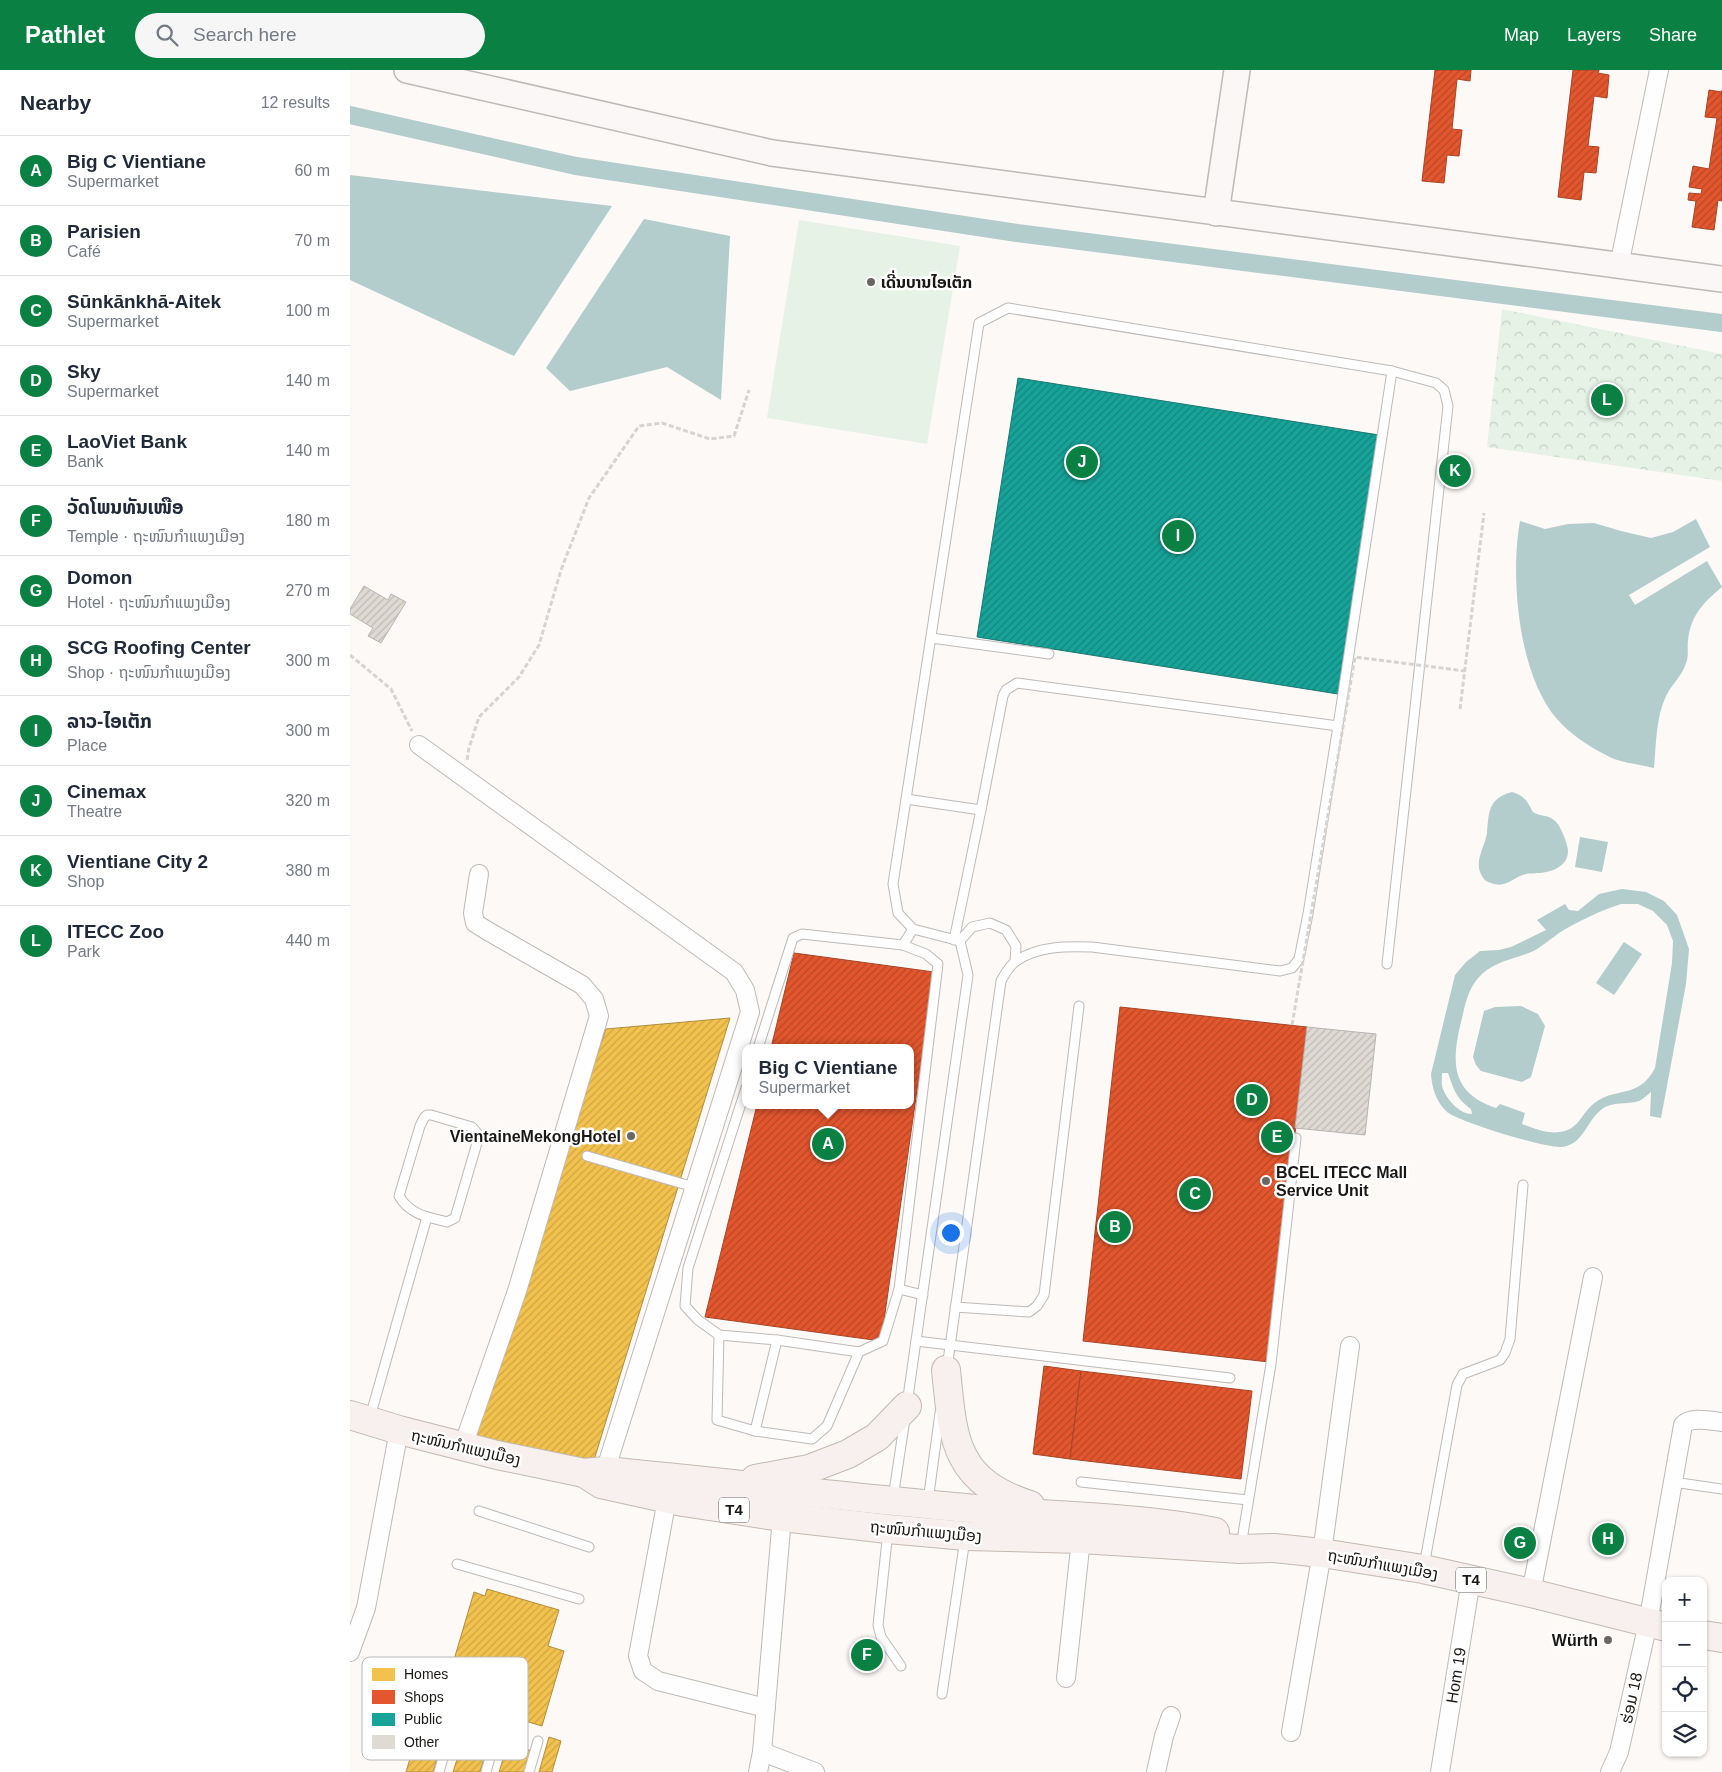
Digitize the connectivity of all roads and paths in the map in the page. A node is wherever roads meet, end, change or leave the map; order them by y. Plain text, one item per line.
1 (407, 70) edge
2 (1237, 70) edge
3 (1659, 70) edge
4 (1216, 213) junction
5 (1619, 266) junction
6 (1722, 279) edge
7 (1392, 371) junction
8 (749, 390) dead end
9 (1484, 513) dead end
10 (931, 638) junction
11 (1049, 654) dead end
12 (350, 655) edge
13 (1465, 671) junction
14 (1460, 709) dead end
15 (1338, 726) junction
16 (419, 744) joint
17 (465, 778) junction
18 (906, 799) junction
19 (982, 810) junction
20 (479, 874) dead end
21 (913, 929) junction
22 (957, 940) junction
23 (903, 945) junction
24 (1015, 962) junction
25 (1387, 964) dead end
26 (1079, 1006) dead end
27 (1292, 1025) dead end
28 (759, 1044) edge
29 (742, 1100) edge
30 (1296, 1138) dead end
31 (587, 1156) dead end
32 (1523, 1185) dead end
33 (694, 1187) junction
34 (428, 1217) junction
35 (671, 1262) junction
36 (688, 1268) junction
37 (1593, 1277) dead end
38 (899, 1289) junction
39 (923, 1295) junction
40 (955, 1307) junction
41 (719, 1335) junction
42 (777, 1340) junction
43 (916, 1341) junction
44 (1350, 1346) dead end
45 (859, 1352) junction
46 (948, 1358) junction
47 (1230, 1378) dead end
48 (907, 1406) junction
49 (359, 1417) edge
50 (1722, 1422) edge
51 (399, 1430) junction
52 (755, 1431) junction
53 (463, 1446) junction
54 (597, 1476) junction
55 (1081, 1482) dead end
56 (1673, 1482) junction
57 (724, 1484) junction
58 (1722, 1488) edge
59 (667, 1499) junction
60 (1248, 1500) junction
61 (893, 1501) junction
62 (928, 1505) junction
63 (479, 1511) dead end
64 (1060, 1515) junction
65 (782, 1517) junction
66 (888, 1529) junction
67 (924, 1532) junction
68 (966, 1536) junction
69 (1081, 1539) junction
70 (1241, 1543) junction
71 (590, 1547) dead end
72 (1322, 1553) junction
73 (456, 1564) dead end
74 (1423, 1569) junction
75 (1471, 1580) junction
76 (1531, 1593) junction
77 (579, 1599) dead end
78 (1657, 1625) edge
79 (1707, 1636) edge
80 (1722, 1638) edge
81 (350, 1652) edge
82 (901, 1666) dead end
83 (1066, 1678) dead end
84 (942, 1694) dead end
85 (766, 1708) junction
86 (1171, 1716) dead end
87 (1291, 1732) dead end
88 (538, 1741) dead end
89 (762, 1752) junction
90 (529, 1772) edge
91 (758, 1772) edge
92 (815, 1772) edge
93 (1156, 1772) edge
94 (1440, 1772) edge
95 (1610, 1772) edge

1 - 4 street
2 - 4 street
3 - 5 street
4 - 5 street
5 - 6 street
7 - 10 lane
7 - 15 lane
7 - 25 lane
8 - 17 path
9 - 13 path
10 - 11 lane
10 - 18 lane
12 - 16 path
13 - 14 path
13 - 27 path, bridge
15 - 19 lane
15 - 24 lane
16 - 17 street
17 - 33 street
18 - 19 lane
18 - 21 lane
19 - 22 lane
20 - 53 street
21 - 22 lane
21 - 23 lane
22 - 24 lane
22 - 39 lane
23 - 28 lane
23 - 38 lane
24 - 40 lane
26 - 40 lane
29 - 36 lane
30 - 60 lane
31 - 33 lane
32 - 74 lane
33 - 35 street
34 - 34 lane
34 - 49 lane
35 - 36 lane
35 - 54 street
36 - 41 lane
37 - 76 street
38 - 39 lane
38 - 45 lane
39 - 43 lane
40 - 46 lane
41 - 42 lane
41 - 52 lane
42 - 45 lane
42 - 52 lane
43 - 46 lane
43 - 48 lane
44 - 72 street
45 - 52 lane
46 - 47 lane
46 - 62 lane
46 - 64 main road
48 - 57 main road
48 - 61 lane
49 - 51 main road, ຖະໜົນກຳແພງເມືອງ / T4
50 - 56 street, ຮ່ອມ 18
51 - 53 main road, ຖະໜົນກຳແພງເມືອງ / T4
51 - 81 street
53 - 54 main road, ຖະໜົນກຳແພງເມືອງ / T4
54 - 57 main road, ຖະໜົນກຳແພງເມືອງ / T4
54 - 59 main road, ຖະໜົນກຳແພງເມືອງ / T4
55 - 60 lane
56 - 58 lane
56 - 78 street, ຮ່ອມ 18
57 - 61 main road, ຖະໜົນກຳແພງເມືອງ / T4
59 - 65 main road, ຖະໜົນກຳແພງເມືອງ / T4
59 - 85 street
60 - 70 lane
61 - 62 main road, ຖະໜົນກຳແພງເມືອງ / T4
61 - 66 street
62 - 64 main road, ຖະໜົນກຳແພງເມືອງ / T4
62 - 67 street
63 - 71 lane
64 - 70 main road, ຖະໜົນກຳແພງເມືອງ / T4
65 - 66 main road, ຖະໜົນກຳແພງເມືອງ / T4
65 - 85 street
66 - 67 main road, ຖະໜົນກຳແພງເມືອງ / T4
66 - 82 lane
67 - 68 main road, ຖະໜົນກຳແພງເມືອງ / T4
68 - 69 main road, ຖະໜົນກຳແພງເມືອງ / T4
68 - 84 lane
69 - 70 main road, ຖະໜົນກຳແພງເມືອງ / T4
69 - 83 street
70 - 72 main road, ຖະໜົນກຳແພງເມືອງ / T4
72 - 74 main road, ຖະໜົນກຳແພງເມືອງ / T4
72 - 87 street
73 - 77 lane
74 - 75 main road, ຖະໜົນກຳແພງເມືອງ / T4
75 - 76 main road, ຖະໜົນກຳແພງເມືອງ / T4
75 - 94 street, Hom 19
76 - 78 main road, ຖະໜົນກຳແພງເມືອງ / T4
78 - 95 street, ຮ່ອມ 18
79 - 80 main road
85 - 89 street
86 - 93 street
88 - 90 lane
89 - 91 street
89 - 92 street

